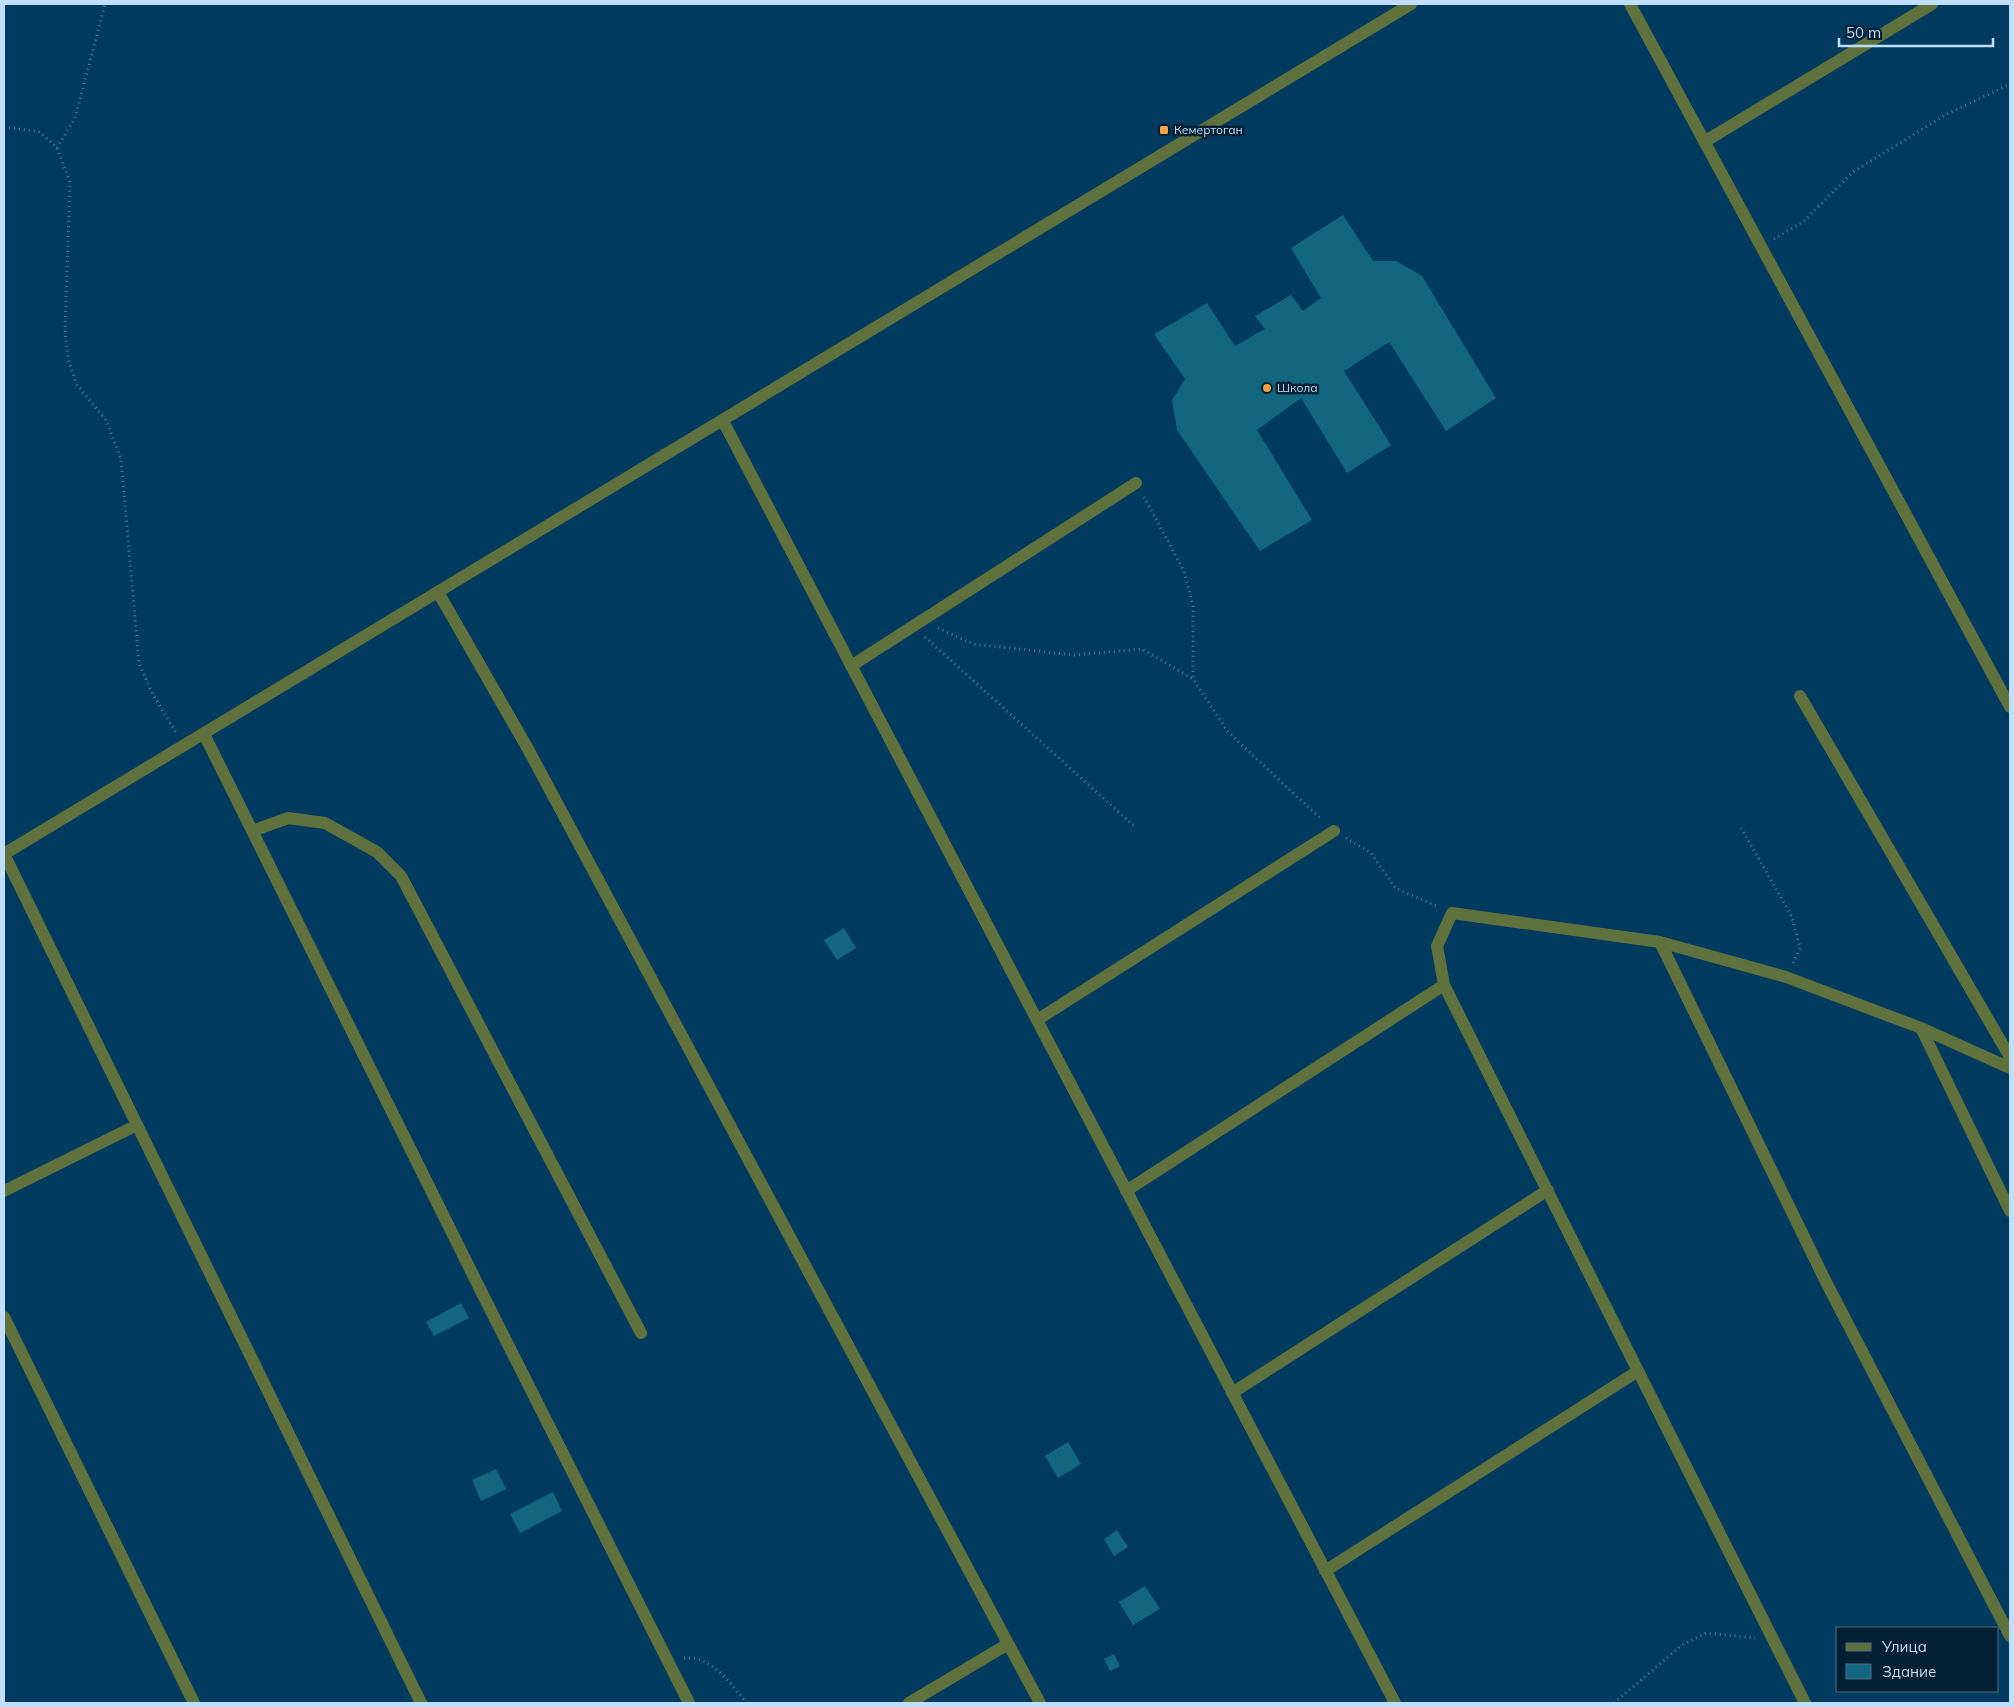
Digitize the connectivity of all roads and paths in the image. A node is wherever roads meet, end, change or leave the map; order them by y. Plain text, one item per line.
1 (106, 4) edge
2 (1412, 4) edge
3 (1632, 4) edge
4 (1932, 4) edge
5 (2010, 84) edge
6 (4, 127) edge
7 (1704, 142) junction
8 (57, 148) junction
9 (1760, 247) junction
10 (723, 421) junction
11 (1136, 483) joint
12 (438, 592) junction
13 (917, 623) junction
14 (851, 666) junction
15 (1193, 679) junction
16 (1800, 696) dead end
17 (2010, 707) edge
18 (204, 734) junction
19 (183, 746) junction
20 (1134, 826) dead end
21 (1741, 828) dead end
22 (252, 831) junction
23 (1334, 831) junction
24 (4, 854) edge
25 (1452, 913) junction
26 (1660, 942) junction
27 (1786, 977) junction
28 (1444, 985) junction
29 (1037, 1020) junction
30 (1921, 1028) junction
31 (2010, 1057) edge
32 (2010, 1068) edge
33 (137, 1125) junction
34 (1548, 1190) junction
35 (4, 1191) edge
36 (1126, 1191) junction
37 (2010, 1211) edge
38 (4, 1317) edge
39 (641, 1333) dead end
40 (1638, 1371) junction
41 (1232, 1393) junction
42 (1325, 1570) junction
43 (2010, 1636) edge
44 (1773, 1639) junction
45 (1008, 1644) junction
46 (667, 1660) junction
47 (194, 1703) edge
48 (421, 1703) edge
49 (689, 1703) edge
50 (747, 1703) edge
51 (909, 1703) edge
52 (1040, 1703) edge
53 (1395, 1703) edge
54 (1614, 1703) edge
55 (1805, 1703) edge

1 - 8 path
2 - 10 street
3 - 7 street
4 - 7 street
5 - 9 path
6 - 8 path
7 - 9 street
8 - 19 path
9 - 17 street
10 - 12 street
10 - 14 street
11 - 13 street
11 - 15 path
12 - 18 street
12 - 45 street
13 - 14 street
13 - 15 path
13 - 20 path
14 - 29 street
15 - 23 path
16 - 31 street
18 - 19 street
18 - 22 street
19 - 24 street
21 - 27 path
22 - 39 street
22 - 46 street
23 - 25 path
23 - 29 street
24 - 33 street
25 - 26 street
25 - 28 street
26 - 27 street
26 - 43 street
27 - 30 street
28 - 34 street
28 - 36 street
29 - 36 street
30 - 32 street
30 - 37 street
33 - 35 street
33 - 48 street
34 - 40 street
34 - 41 street
36 - 41 street
38 - 47 street
40 - 42 street
40 - 44 street
41 - 42 street
42 - 53 street
44 - 54 path
44 - 55 street
45 - 51 street
45 - 52 street
46 - 49 street
46 - 50 path

